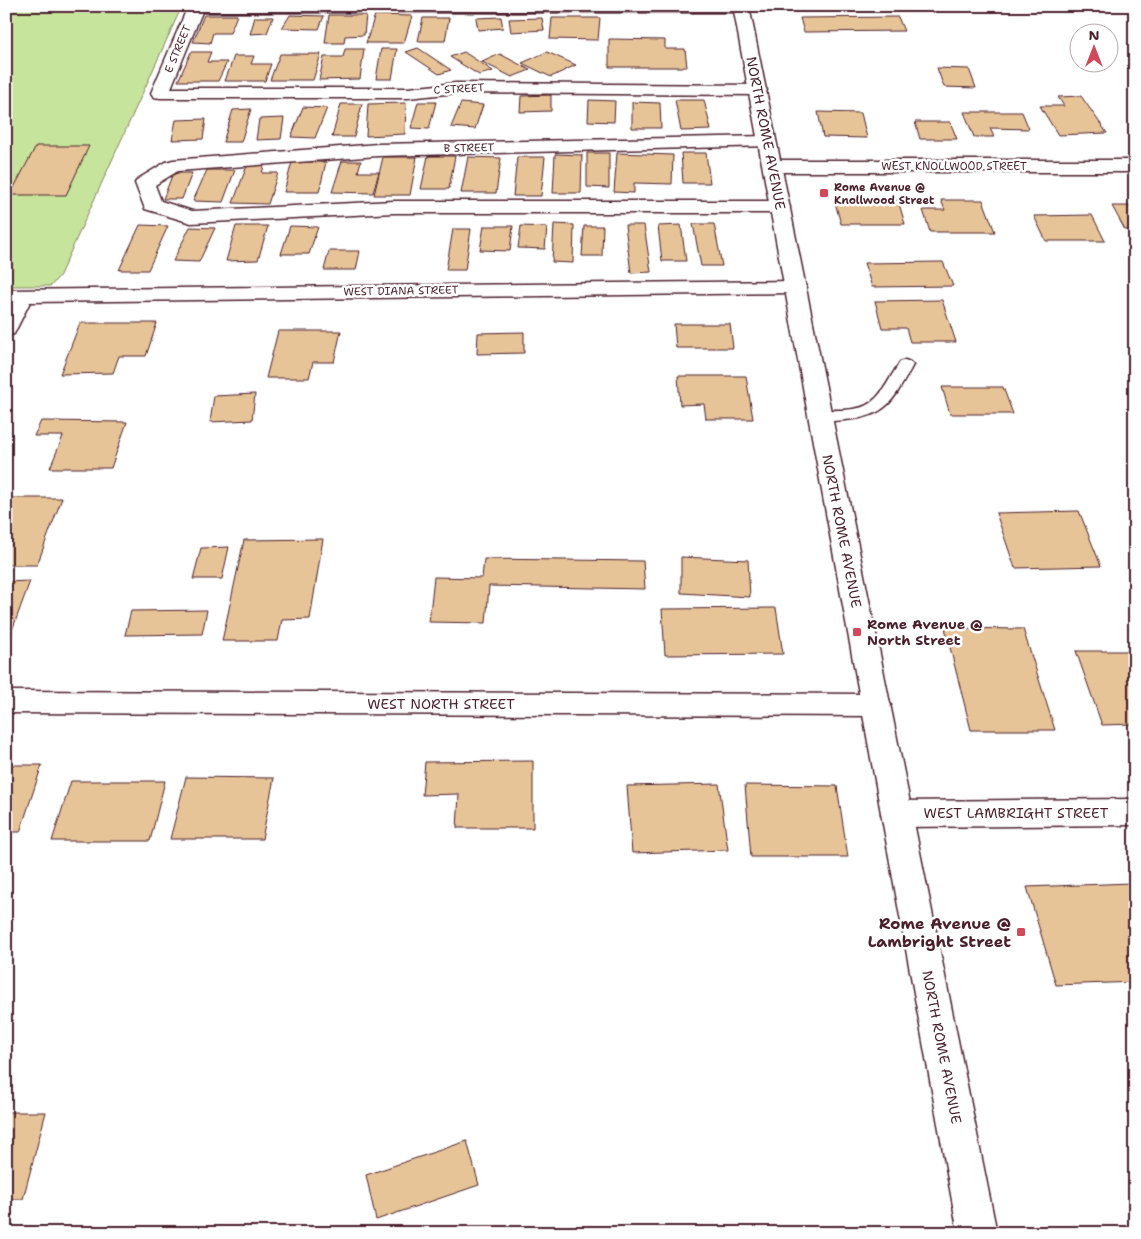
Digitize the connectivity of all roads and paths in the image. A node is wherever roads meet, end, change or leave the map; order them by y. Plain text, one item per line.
1 (196, 7) edge
2 (741, 7) edge
3 (758, 90) junction
4 (160, 92) joint
5 (770, 154) junction
6 (1135, 166) edge
7 (780, 207) junction
8 (795, 287) junction
9 (15, 295) edge
10 (6, 329) edge
11 (906, 365) dead end
12 (820, 416) junction
13 (6, 702) edge
14 (876, 705) junction
15 (1135, 812) edge
16 (897, 814) junction
17 (978, 1233) edge

1 - 2 street
1 - 4 street, E STREET
2 - 3 street, NORTH ROME AVENUE
3 - 4 street, C STREET
3 - 5 street, NORTH ROME AVENUE
5 - 6 street, WEST KNOLLWOOD STREET
5 - 7 street, NORTH ROME AVENUE
5 - 7 street, B STREET
7 - 8 street, NORTH ROME AVENUE
8 - 9 street, WEST DIANA STREET
8 - 12 street, NORTH ROME AVENUE
9 - 10 street
11 - 12 lane
12 - 14 street, NORTH ROME AVENUE
13 - 14 street, WEST NORTH STREET
14 - 16 street, NORTH ROME AVENUE
15 - 16 street, WEST LAMBRIGHT STREET
16 - 17 street, NORTH ROME AVENUE

